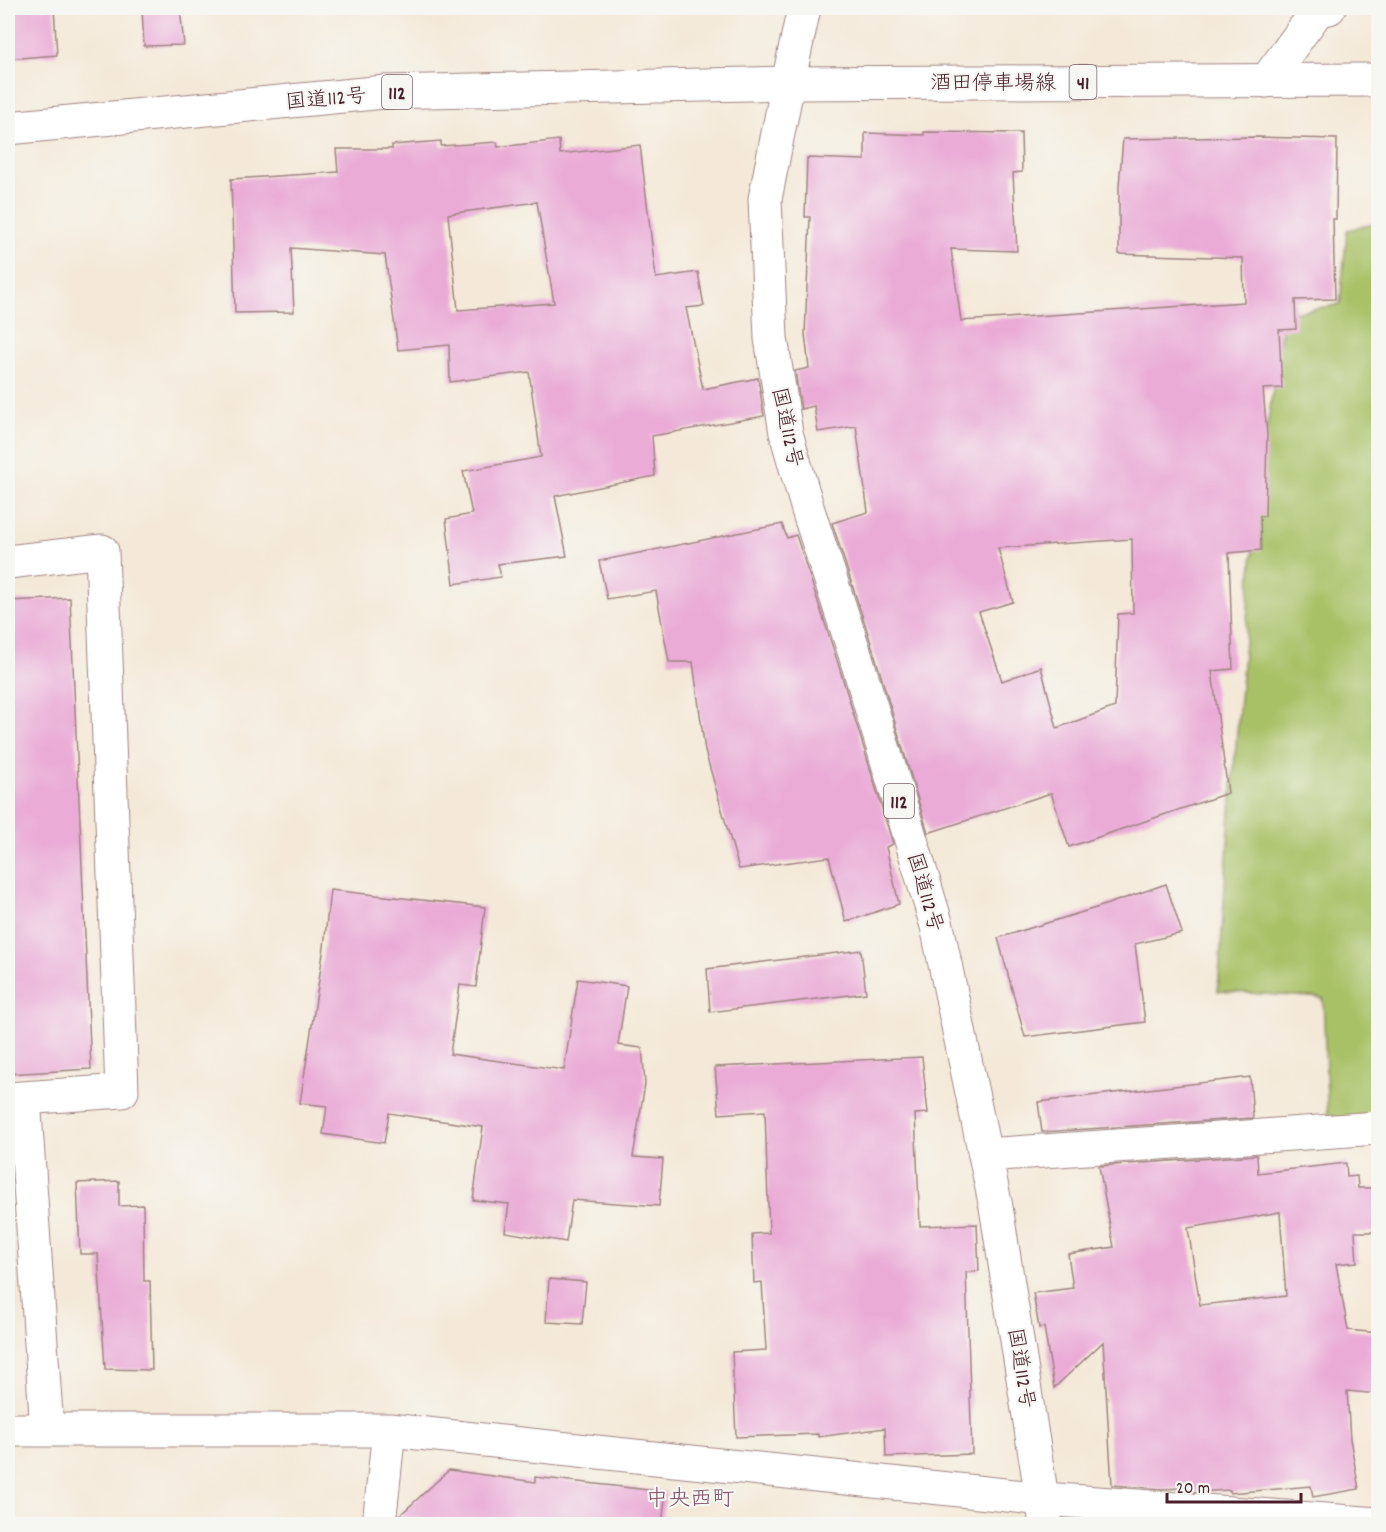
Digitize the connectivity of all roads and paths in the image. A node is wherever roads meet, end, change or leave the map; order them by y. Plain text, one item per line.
1 (804, 8) edge
2 (1329, 8) edge
3 (1378, 80) edge
4 (1266, 81) junction
5 (788, 83) junction
6 (8, 128) edge
7 (8, 561) edge
8 (16, 1098) edge
9 (1378, 1128) edge
10 (985, 1155) junction
11 (8, 1430) edge
12 (47, 1430) junction
13 (389, 1430) junction
14 (1045, 1512) edge
15 (379, 1524) edge
16 (1378, 1524) edge

1 - 5 main road
2 - 4 main road
3 - 4 main road, 酒田停車場線 / 41
4 - 5 main road, 酒田停車場線 / 41
5 - 6 main road, 国道112号 / 112
5 - 10 main road, 国道112号 / 112
7 - 8 main road
8 - 12 main road
9 - 10 main road
10 - 14 main road, 国道112号 / 112
11 - 12 main road
12 - 13 main road
13 - 14 main road
13 - 15 main road
14 - 16 main road

